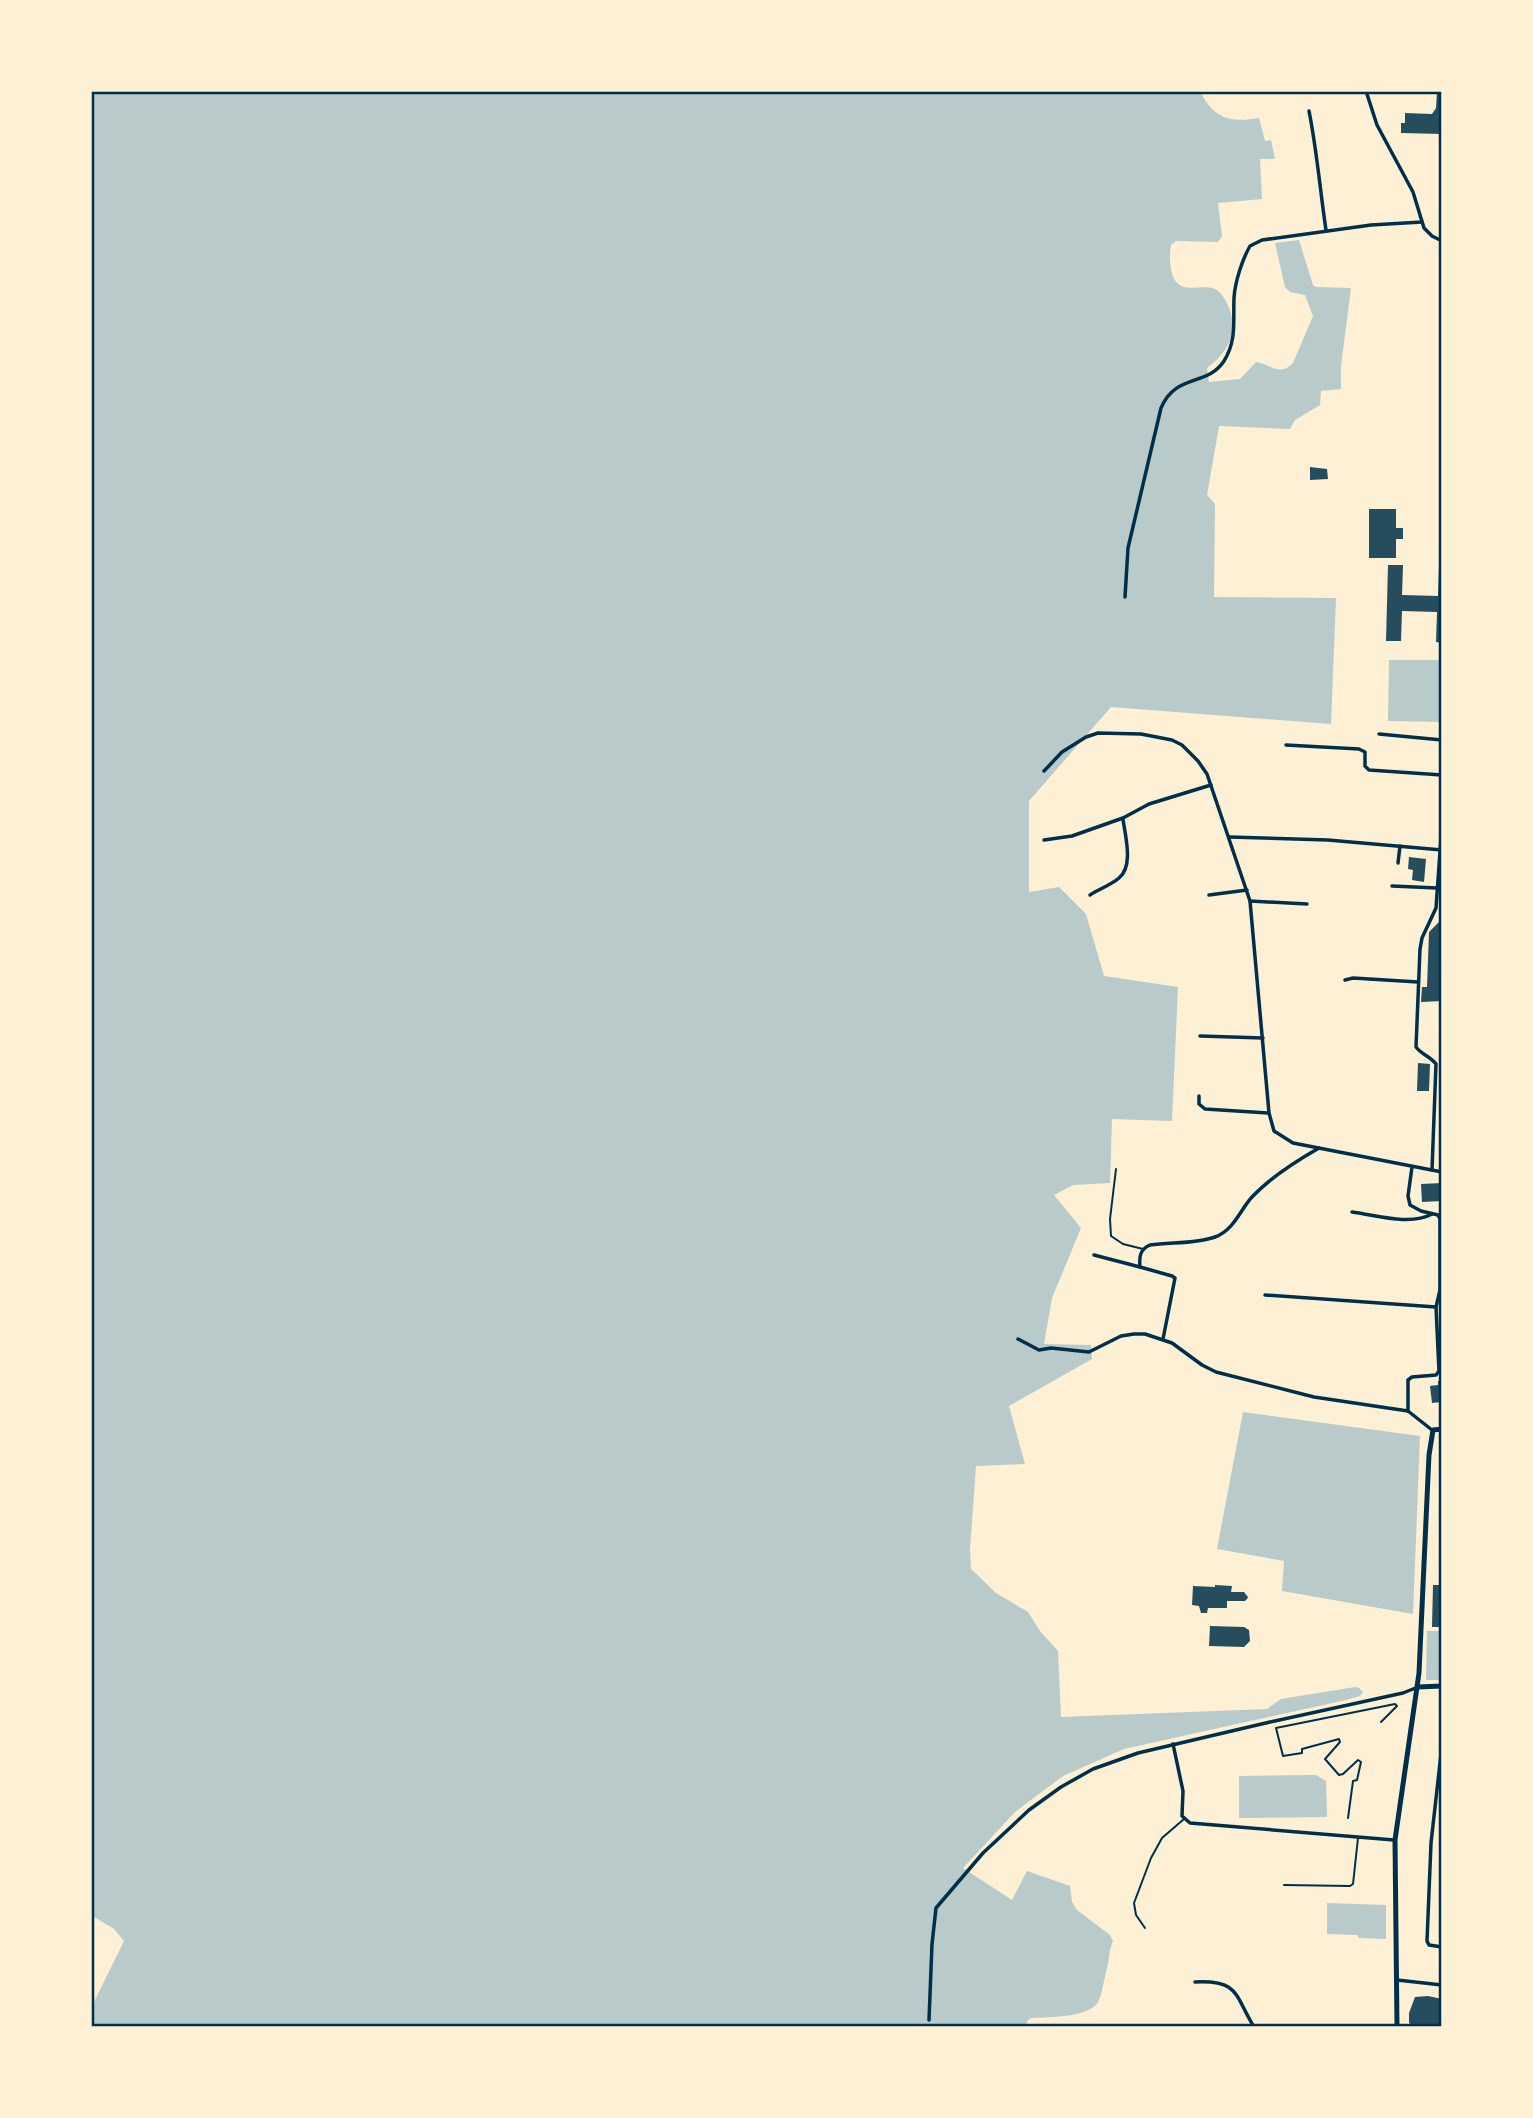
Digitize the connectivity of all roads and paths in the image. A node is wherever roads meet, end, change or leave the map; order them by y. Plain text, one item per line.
1 (1366, 91) edge
2 (1309, 111) dead end
3 (1422, 222) junction
4 (1326, 231) junction
5 (1442, 241) edge
6 (1125, 597) dead end
7 (1379, 734) dead end
8 (1442, 740) edge
9 (1286, 745) dead end
10 (1044, 771) dead end
11 (1442, 775) edge
12 (1210, 785) junction
13 (1123, 818) junction
14 (1442, 824) edge
15 (1229, 837) junction
16 (1044, 840) dead end
17 (1400, 846) junction
18 (1441, 850) edge
19 (1398, 863) dead end
20 (1392, 886) dead end
21 (1437, 888) junction
22 (1247, 890) junction
23 (1090, 895) dead end
24 (1209, 895) dead end
25 (1250, 901) junction
26 (1307, 904) dead end
27 (1345, 980) dead end
28 (1418, 982) junction
29 (1200, 1036) dead end
30 (1263, 1038) junction
31 (1199, 1096) dead end
32 (1269, 1113) junction
33 (1320, 1148) junction
34 (1412, 1167) junction
35 (1116, 1168) dead end
36 (1432, 1170) junction
37 (1442, 1172) edge
38 (1352, 1212) dead end
39 (1433, 1213) junction
40 (1143, 1249) junction
41 (1094, 1255) dead end
42 (1140, 1267) junction
43 (1265, 1295) dead end
44 (1436, 1307) junction
45 (1018, 1339) dead end
46 (1163, 1339) junction
47 (1408, 1411) junction
48 (1442, 1429) edge
49 (1433, 1430) junction
50 (1442, 1686) edge
51 (1418, 1687) junction
52 (1381, 1722) dead end
53 (1173, 1745) junction
54 (1442, 1745) edge
55 (1439, 1791) edge
56 (1348, 1818) dead end
57 (1184, 1819) junction
58 (1358, 1837) junction
59 (1395, 1840) junction
60 (1284, 1885) dead end
61 (1145, 1928) dead end
62 (1442, 1947) edge
63 (1397, 1980) junction
64 (1195, 1982) dead end
65 (1442, 1984) edge
66 (929, 2020) dead end
67 (1254, 2027) edge
68 (1397, 2027) edge

1 - 3 street
2 - 4 street
3 - 4 street
3 - 5 street
4 - 6 street
7 - 8 street
9 - 11 street
10 - 12 street
12 - 13 street
12 - 15 street
13 - 16 street
13 - 23 street
14 - 18 street
15 - 17 street
15 - 22 street
17 - 18 street
17 - 19 street
18 - 21 street
20 - 21 street
21 - 28 street
22 - 24 street
22 - 25 street
25 - 26 street
25 - 30 street
27 - 28 street
28 - 36 street
29 - 30 street
30 - 32 street
31 - 32 street
32 - 33 street
33 - 34 street
33 - 40 street
34 - 36 street
34 - 39 street
35 - 40 lane
36 - 37 street
38 - 39 street
39 - 44 street
40 - 42 street
41 - 42 street
42 - 46 street
43 - 44 street
44 - 47 street
45 - 46 street
46 - 47 street
47 - 49 street
48 - 49 street
49 - 51 street
50 - 51 street
51 - 53 street
51 - 59 street
52 - 56 path
53 - 57 street
53 - 66 street
54 - 55 street
55 - 62 street
57 - 58 street
57 - 61 lane
58 - 59 street
58 - 60 lane
59 - 63 street
63 - 65 street
63 - 68 street
64 - 67 street

